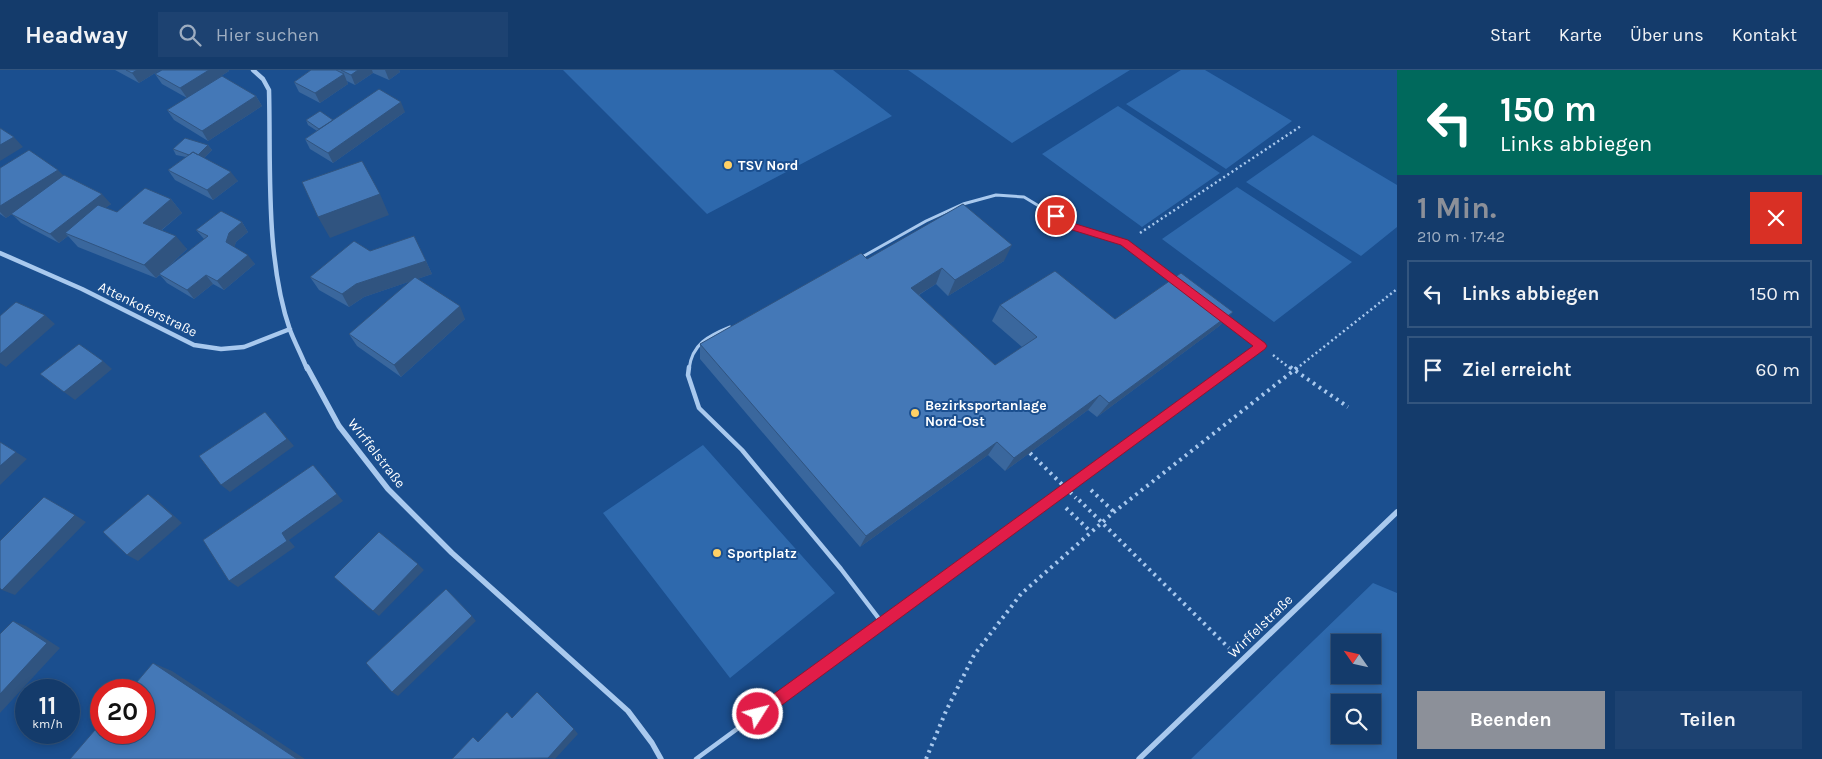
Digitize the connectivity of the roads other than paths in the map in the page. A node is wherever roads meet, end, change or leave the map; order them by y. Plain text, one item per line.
1 (253, 70) edge
2 (0, 253) edge
3 (860, 258) edge
4 (1178, 283) edge
5 (1216, 312) edge
6 (739, 324) edge
7 (290, 329) junction
8 (1397, 512) edge
9 (883, 624) junction
10 (661, 759) edge
11 (696, 759) edge
12 (1140, 759) edge

1 - 7 street, Wirffelstraße
2 - 7 street, Attenkoferstraße
3 - 4 lane
5 - 9 lane
6 - 9 lane
7 - 10 street, Wirffelstraße
8 - 12 street, Wirffelstraße
9 - 11 lane

